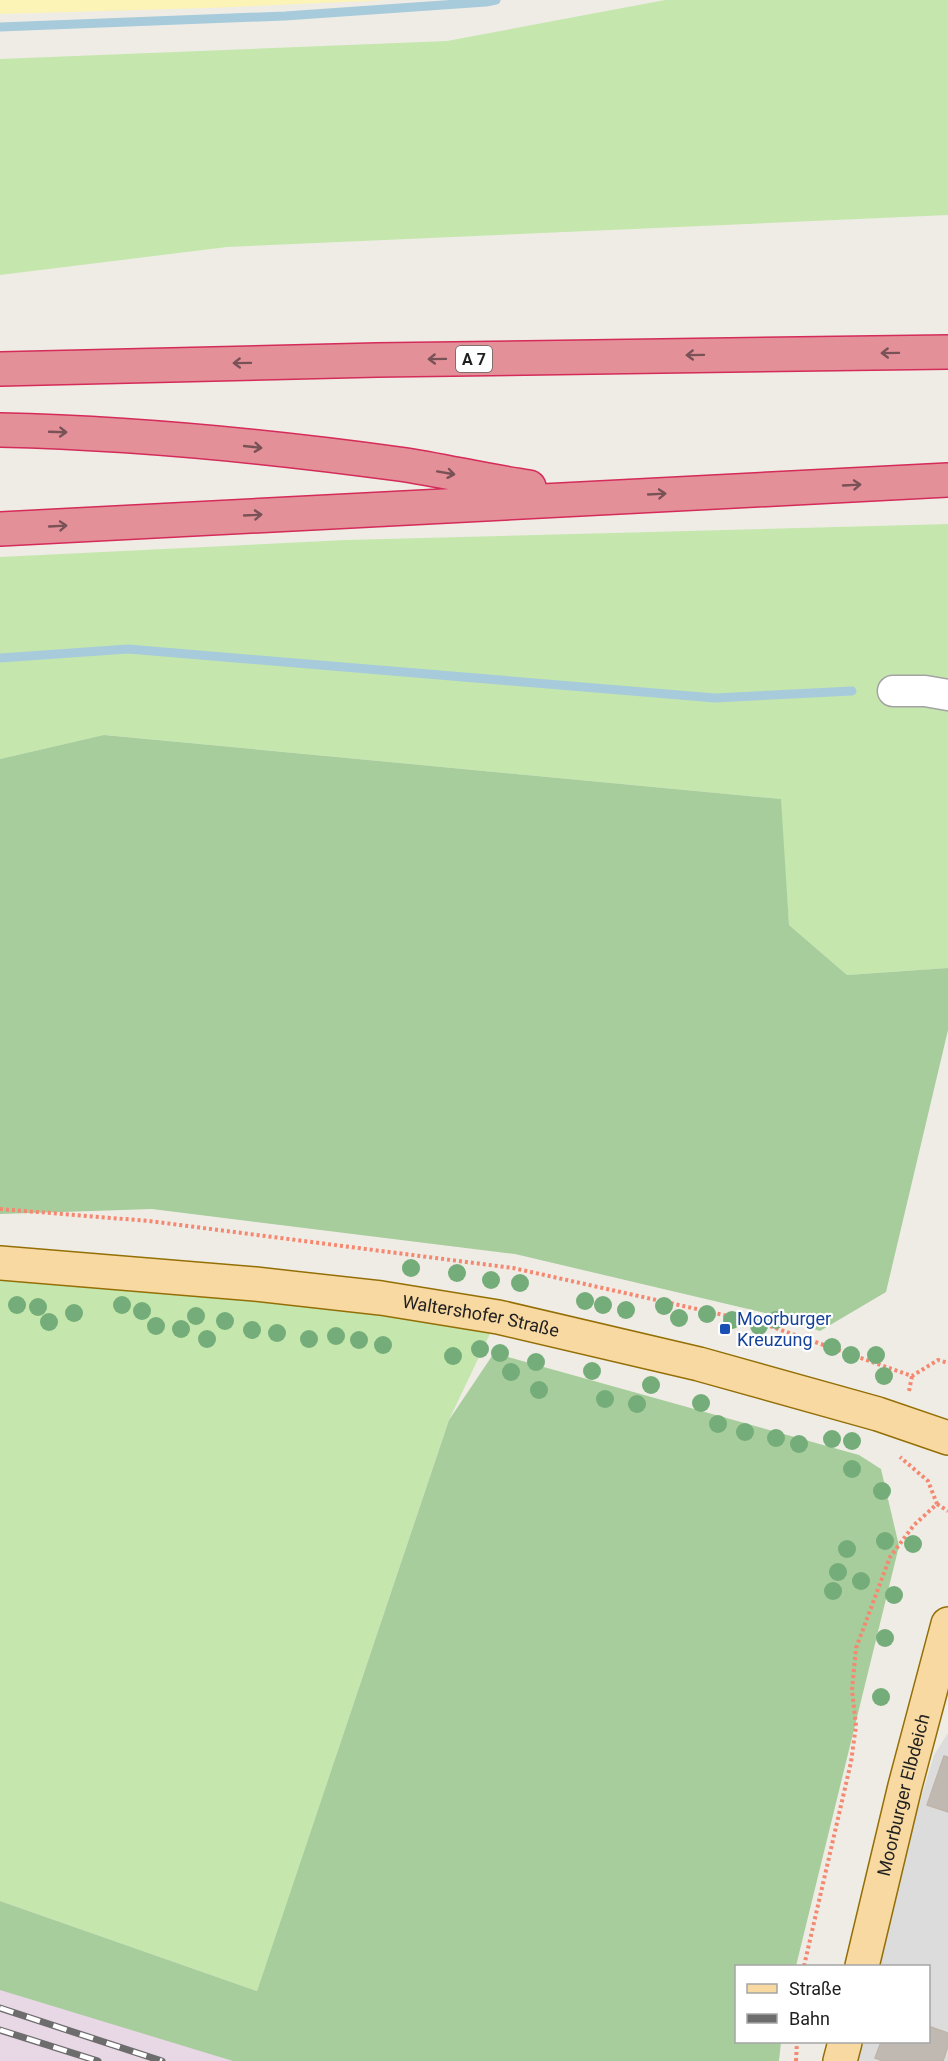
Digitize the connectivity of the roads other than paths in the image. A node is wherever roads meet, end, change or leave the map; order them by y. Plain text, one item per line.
1 (948, 352) edge
2 (0, 369) edge
3 (0, 430) edge
4 (948, 480) edge
5 (599, 497) junction
6 (0, 529) edge
7 (893, 692) dead end
8 (948, 695) edge
9 (0, 1263) edge
10 (948, 1438) edge
11 (947, 1636) edge
12 (862, 1965) edge
13 (845, 2043) edge
14 (840, 2061) edge

1 -> 2 highway, A 7
3 -> 5 highway
5 -> 4 highway
6 -> 5 highway
7 - 8 lane
9 - 10 main road, Waltershofer Straße
11 - 12 main road, Moorburger Elbdeich
13 - 14 main road

